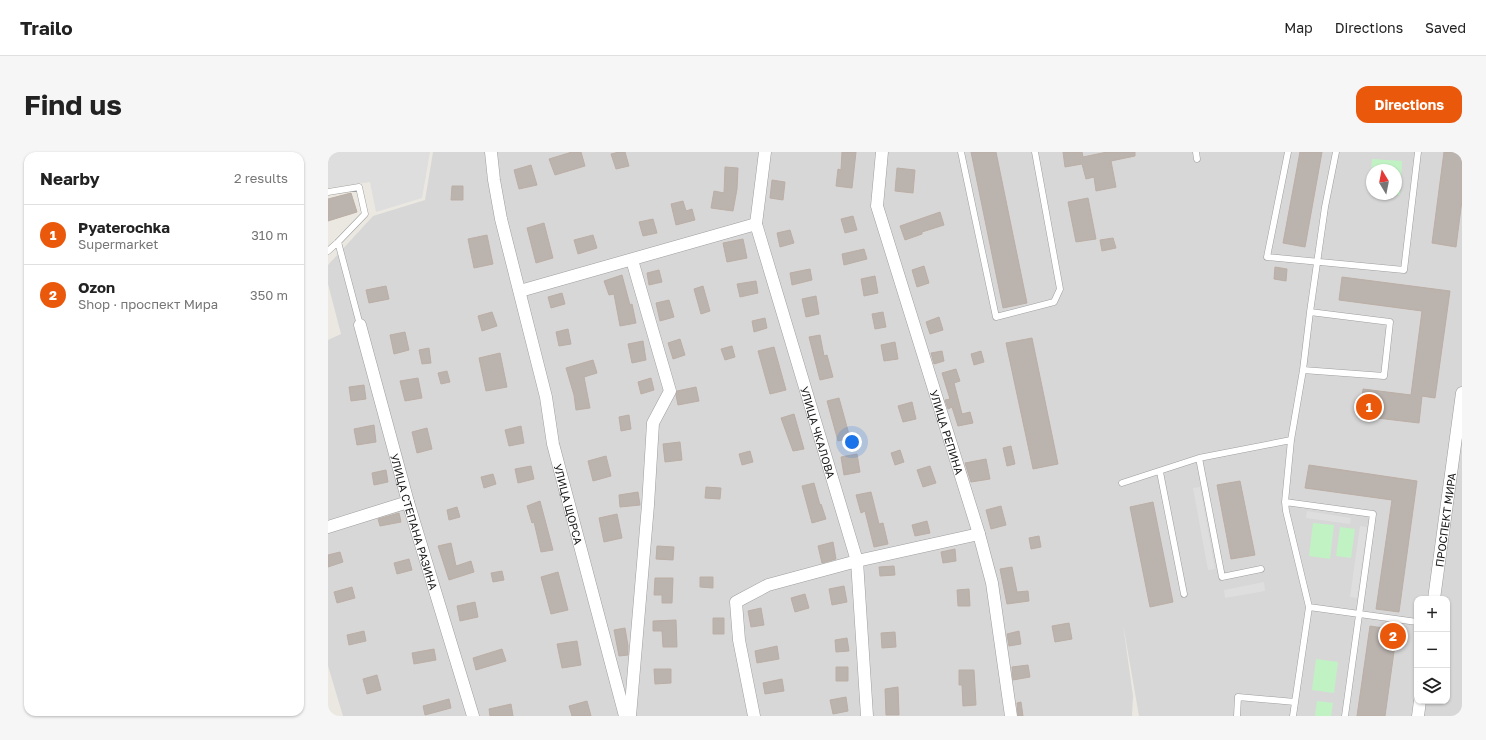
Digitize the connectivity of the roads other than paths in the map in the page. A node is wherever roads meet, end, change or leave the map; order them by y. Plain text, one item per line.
1 (493, 152) edge
2 (765, 152) edge
3 (882, 152) edge
4 (961, 152) edge
5 (1035, 152) edge
6 (1288, 152) edge
7 (1336, 152) edge
8 (1418, 152) edge
9 (328, 192) edge
10 (756, 224) junction
11 (338, 242) junction
12 (328, 251) edge
13 (632, 260) junction
14 (1317, 262) junction
15 (520, 291) junction
16 (1310, 312) junction
17 (360, 325) joint
18 (1303, 370) junction
19 (1462, 393) edge
20 (1291, 440) junction
21 (1199, 458) junction
22 (1160, 472) junction
23 (1122, 483) dead end
24 (408, 502) junction
25 (1285, 502) junction
26 (328, 526) edge
27 (979, 534) junction
28 (857, 561) junction
29 (1261, 569) dead end
30 (1184, 594) dead end
31 (1434, 596) edge
32 (1309, 607) junction
33 (1359, 614) junction
34 (1414, 622) edge
35 (1295, 702) junction
36 (1420, 704) edge
37 (473, 716) edge
38 (625, 716) edge
39 (630, 716) edge
40 (754, 716) edge
41 (867, 716) edge
42 (1011, 716) edge
43 (1236, 716) edge
44 (1293, 716) edge
45 (1344, 716) edge
46 (1418, 716) edge

1 - 15 street, УЛИЦА ЩОРСА
2 - 10 street, УЛИЦА ЧКАЛОВА
3 - 27 street, УЛИЦА РЕПИНА
4 - 5 lane
6 - 14 lane
7 - 14 lane
8 - 14 lane
9 - 11 lane
10 - 13 street
10 - 28 street, УЛИЦА ЧКАЛОВА
11 - 12 lane
11 - 17 lane
13 - 15 street
13 - 39 street
14 - 16 lane
15 - 38 street, УЛИЦА ЩОРСА
16 - 18 lane
16 - 18 lane
17 - 24 street, УЛИЦА СТЕПАНА РАЗИНА
18 - 20 lane
19 - 31 street, ПРОСПЕКТ МИРА
20 - 21 lane
20 - 25 lane
21 - 22 lane
21 - 29 lane
22 - 23 lane
22 - 30 lane
24 - 26 street
24 - 37 street, УЛИЦА СТЕПАНА РАЗИНА
25 - 32 lane
25 - 33 lane
27 - 28 street
27 - 42 street, УЛИЦА РЕПИНА
28 - 40 street
28 - 41 street, УЛИЦА ЧКАЛОВА
32 - 33 lane
32 - 35 lane
33 - 34 lane
33 - 45 lane
35 - 43 lane
35 - 44 lane
36 - 46 street

